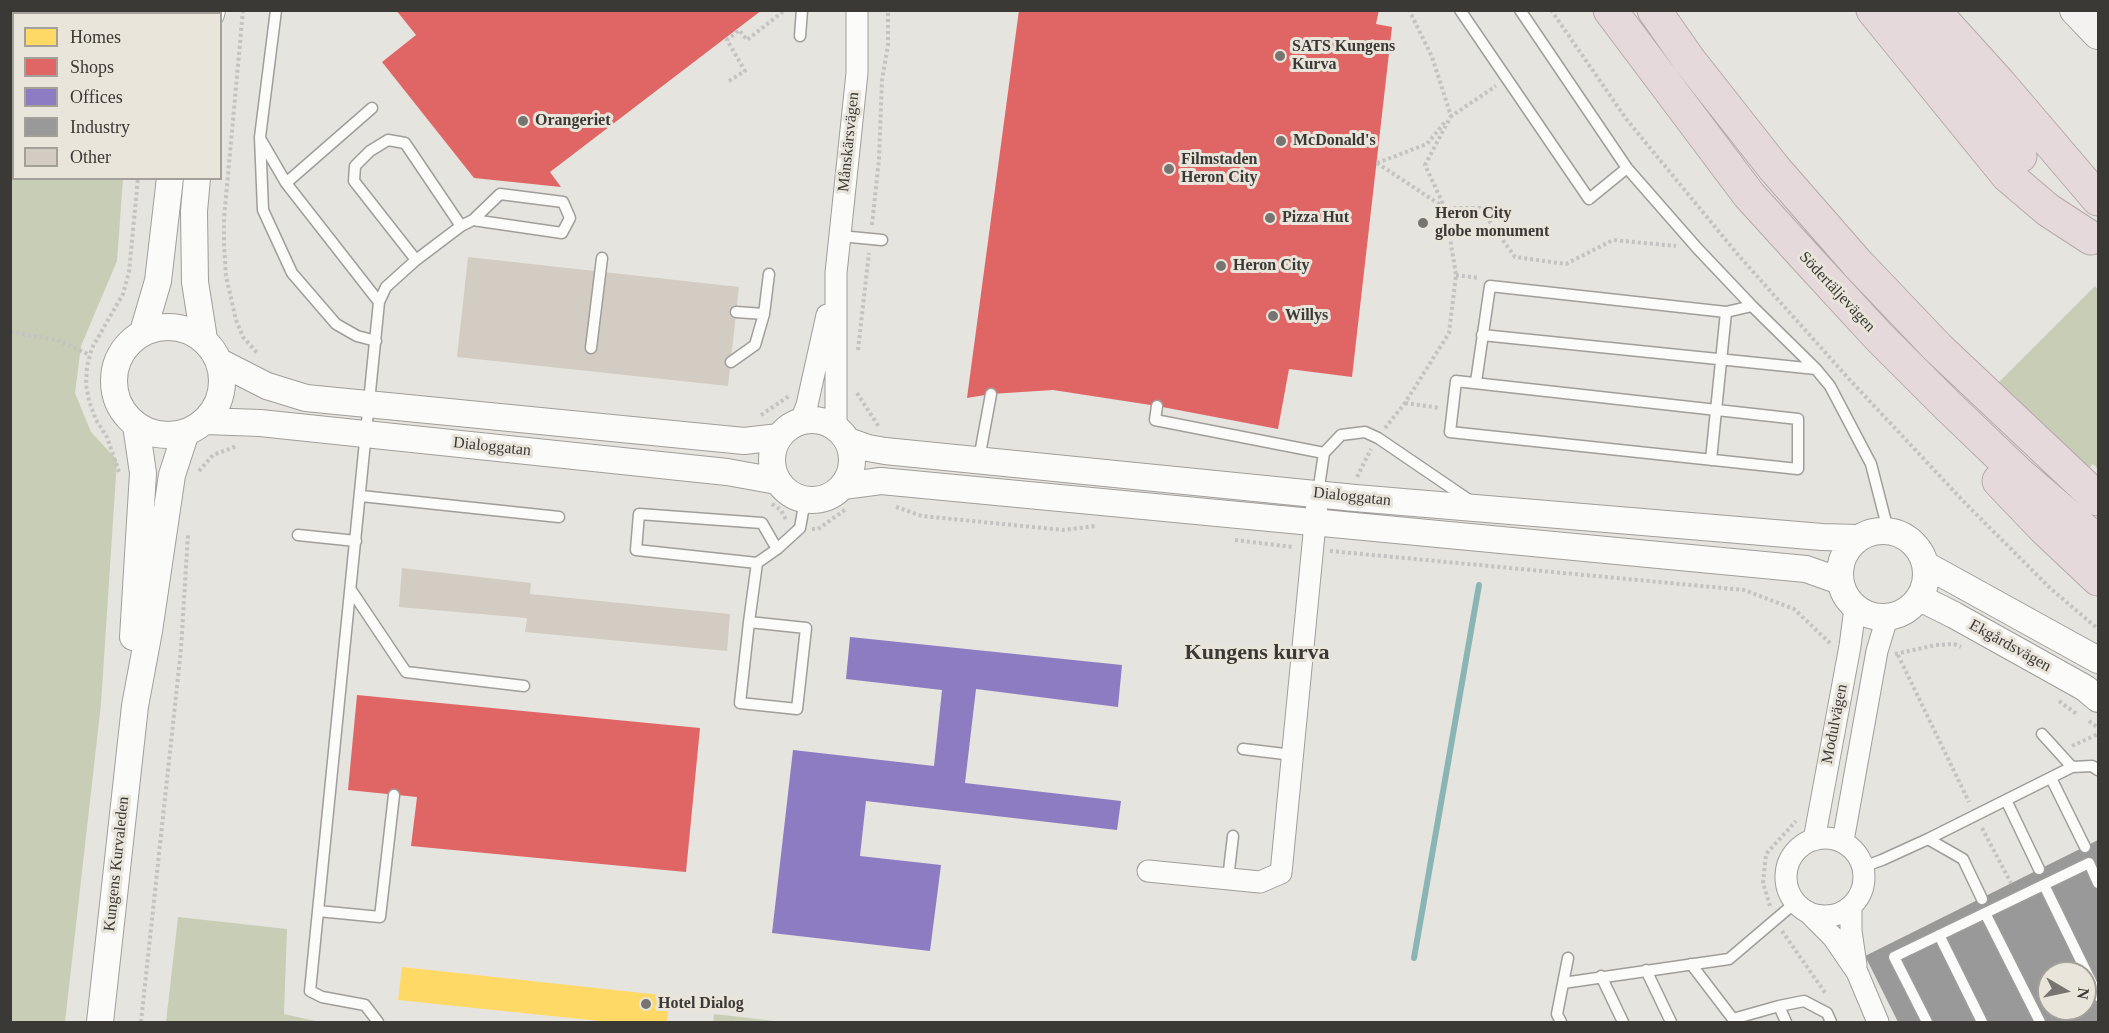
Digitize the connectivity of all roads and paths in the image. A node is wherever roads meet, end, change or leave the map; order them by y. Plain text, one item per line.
1 (243, 10) edge
2 (276, 10) edge
3 (785, 10) edge
4 (802, 10) edge
5 (857, 10) edge
6 (888, 10) edge
7 (1409, 10) edge
8 (1460, 10) edge
9 (1520, 10) edge
10 (1551, 10) edge
11 (1611, 10) edge
12 (1654, 10) edge
13 (1873, 10) edge
14 (1912, 10) edge
15 (1933, 10) edge
16 (2075, 10) edge
17 (2098, 34) edge
18 (800, 36) dead end
19 (1507, 79) junction
20 (729, 81) dead end
21 (372, 108) dead end
22 (1450, 116) junction
23 (260, 137) junction
24 (1627, 168) junction
25 (138, 180) edge
26 (170, 180) edge
27 (196, 180) edge
28 (286, 183) junction
29 (2098, 199) edge
30 (1446, 208) junction
31 (473, 220) junction
32 (462, 226) junction
33 (840, 236) junction
34 (876, 239) junction
35 (2095, 242) edge
36 (1697, 248) junction
37 (602, 258) dead end
38 (416, 261) junction
39 (836, 273) junction
40 (769, 274) dead end
41 (1456, 275) junction
42 (1490, 286) junction
43 (380, 302) junction
44 (1752, 306) junction
45 (736, 312) dead end
46 (1726, 312) junction
47 (764, 314) junction
48 (10, 332) edge
49 (142, 332) junction
50 (1482, 335) junction
51 (204, 339) junction
52 (376, 341) junction
53 (591, 348) dead end
54 (858, 354) dead end
55 (90, 355) junction
56 (262, 358) dead end
57 (1721, 361) junction
58 (220, 362) junction
59 (731, 362) dead end
60 (1816, 369) junction
61 (1476, 382) junction
62 (856, 385) dead end
63 (856, 393) dead end
64 (991, 394) dead end
65 (1405, 403) junction
66 (370, 404) junction
67 (1157, 406) dead end
68 (1948, 406) junction
69 (1452, 410) junction
70 (1716, 410) junction
71 (801, 421) junction
72 (136, 425) junction
73 (196, 427) junction
74 (367, 434) junction
75 (842, 434) junction
76 (779, 436) junction
77 (1378, 438) junction
78 (243, 445) dead end
79 (1324, 453) junction
80 (979, 459) junction
81 (1711, 459) junction
82 (143, 473) junction
83 (172, 475) junction
84 (777, 481) junction
85 (843, 486) junction
86 (1318, 493) junction
87 (361, 496) junction
88 (1354, 498) junction
89 (2098, 499) edge
90 (805, 500) junction
91 (890, 504) dead end
92 (1483, 508) junction
93 (559, 517) dead end
94 (1316, 523) junction
95 (1097, 526) dead end
96 (1353, 527) junction
97 (1888, 530) junction
98 (188, 531) dead end
99 (298, 536) dead end
100 (1858, 538) junction
101 (1234, 539) dead end
102 (356, 541) junction
103 (2098, 542) edge
104 (777, 549) junction
105 (1313, 549) junction
106 (1350, 553) junction
107 (758, 562) junction
108 (1926, 565) junction
109 (2098, 579) edge
110 (1840, 581) junction
111 (351, 590) junction
112 (1920, 598) junction
113 (1855, 608) junction
114 (1887, 618) junction
115 (749, 622) junction
116 (2098, 629) edge
117 (1840, 645) junction
118 (1965, 648) dead end
119 (1877, 651) junction
120 (1828, 655) dead end
121 (1898, 655) junction
122 (2098, 660) edge
123 (524, 686) dead end
124 (2098, 699) edge
125 (135, 706) junction
126 (2042, 734) dead end
127 (1243, 748) dead end
128 (1293, 754) junction
129 (2072, 767) junction
130 (2098, 770) edge
131 (2051, 778) junction
132 (394, 795) dead end
133 (2006, 800) junction
134 (1976, 815) junction
135 (1797, 820) dead end
136 (1233, 836) dead end
137 (1928, 839) junction
138 (1814, 840) junction
139 (1843, 841) junction
140 (2085, 847) dead end
141 (1863, 867) junction
142 (2039, 869) dead end
143 (1148, 871) dead end
144 (1228, 879) junction
145 (2011, 883) dead end
146 (2098, 883) edge
147 (2044, 885) junction
148 (1982, 899) dead end
149 (1851, 906) junction
150 (1802, 907) junction
151 (318, 911) junction
152 (1985, 913) junction
153 (1775, 921) junction
154 (1939, 936) junction
155 (1568, 958) dead end
156 (1691, 964) junction
157 (1646, 970) junction
158 (1857, 972) junction
159 (1601, 976) junction
160 (1563, 983) junction
161 (2098, 996) edge
162 (1828, 999) dead end
163 (1779, 1006) junction
164 (100, 1023) edge
165 (141, 1023) edge
166 (378, 1023) edge
167 (1561, 1023) edge
168 (1623, 1023) edge
169 (1671, 1023) edge
170 (1786, 1023) edge
171 (1831, 1023) edge
172 (1878, 1023) edge
173 (1927, 1023) edge
174 (1982, 1023) edge
175 (2040, 1023) edge

1 - 56 path
2 - 23 lane
3 - 20 path
4 - 18 lane
5 - 33 street, Månskärsvägen
6 - 34 path
7 - 22 path
8 - 19 lane
9 - 24 lane
10 - 116 path
11 - 68 highway, Södertäljevägen
12 - 89 highway
13 - 35 highway
14 - 35 highway
15 - 29 highway
16 - 17 main road
19 - 22 path
19 - 24 lane
21 - 28 lane
22 - 30 path
22 - 30 path
23 - 28 lane
23 - 52 lane
24 - 36 lane
25 - 55 path
26 - 49 street
27 - 51 street
28 - 43 lane
30 - 36 path
30 - 41 path
31 - 31 lane
31 - 32 lane
32 - 38 lane
32 - 38 lane
33 - 34 lane
33 - 39 street, Månskärsvägen
34 - 54 path
36 - 44 lane
37 - 53 lane
38 - 43 lane
39 - 71 street, Månskärsvägen
39 - 75 street, Månskärsvägen
40 - 47 lane
41 - 42 path
41 - 65 path
42 - 46 lane
42 - 50 lane
43 - 52 lane
44 - 46 lane
44 - 60 lane
45 - 47 lane
46 - 57 lane
47 - 59 lane
48 - 55 path
49 - 51 street
49 - 72 street
50 - 57 lane
50 - 61 lane
51 - 58 street
52 - 66 lane
55 - 82 path
57 - 60 lane
57 - 70 lane
58 - 66 street, Dialoggatan
58 - 73 street
60 - 97 lane
61 - 69 lane
61 - 70 lane
62 - 63 path
64 - 80 lane
65 - 69 path
65 - 77 path
66 - 74 lane
66 - 76 street, Dialoggatan
67 - 79 lane
68 - 103 highway, Södertäljevägen
68 - 109 highway
69 - 81 lane
70 - 81 lane
70 - 81 lane
71 - 75 street
71 - 76 street
72 - 73 street
72 - 82 street, Kungens Kurvaleden
73 - 74 street, Dialoggatan
73 - 83 street, Kungens Kurvaleden
74 - 84 street, Dialoggatan
74 - 87 lane
75 - 80 street, Dialoggatan
75 - 85 street
76 - 84 street
77 - 79 lane
77 - 88 path
77 - 92 lane
78 - 83 path
79 - 86 lane
80 - 86 street, Dialoggatan
82 - 125 street, Kungens Kurvaleden
83 - 125 street, Kungens Kurvaleden
84 - 90 street
85 - 90 street
85 - 94 street, Dialoggatan
86 - 88 street, Dialoggatan
86 - 94 street
87 - 93 lane
87 - 102 lane
88 - 92 street, Dialoggatan
90 - 104 lane
91 - 95 path
92 - 100 street, Dialoggatan
94 - 96 street, Dialoggatan
94 - 105 street
96 - 106 path
96 - 110 street, Dialoggatan
97 - 100 street
97 - 108 street
98 - 165 path
99 - 102 lane
100 - 110 street
101 - 105 path
102 - 111 lane
104 - 107 lane
104 - 107 lane
105 - 106 path
105 - 128 street
106 - 117 path
107 - 115 lane
108 - 112 street
108 - 122 street, Ekgårdsvägen
110 - 113 street
111 - 123 lane
111 - 151 lane
112 - 114 street
112 - 124 street, Ekgårdsvägen
113 - 114 street
113 - 117 street, Modulvägen
114 - 119 street, Modulvägen
115 - 115 lane
117 - 120 path
117 - 138 street, Modulvägen
118 - 121 path
119 - 121 path
119 - 139 street, Modulvägen
121 - 134 path
125 - 164 street, Kungens Kurvaleden
126 - 129 lane
127 - 128 lane
128 - 144 street
129 - 130 lane
129 - 131 lane
131 - 133 lane
131 - 140 lane
132 - 151 lane
133 - 134 lane
133 - 142 lane
134 - 137 lane
134 - 145 path
135 - 153 path
136 - 144 lane
137 - 141 lane
137 - 148 lane
138 - 139 street
138 - 150 street
139 - 141 street
141 - 149 street
143 - 144 street
146 - 147 lane
147 - 152 lane
147 - 161 lane
149 - 150 street
149 - 158 street
150 - 153 lane
150 - 158 street
151 - 166 lane
152 - 154 lane
152 - 175 lane
153 - 156 lane
153 - 162 path
154 - 173 lane
154 - 174 lane
155 - 160 lane
156 - 157 lane
156 - 163 lane
157 - 159 lane
157 - 169 lane
158 - 172 street
159 - 160 lane
159 - 168 lane
160 - 167 lane
163 - 170 lane
163 - 171 lane

